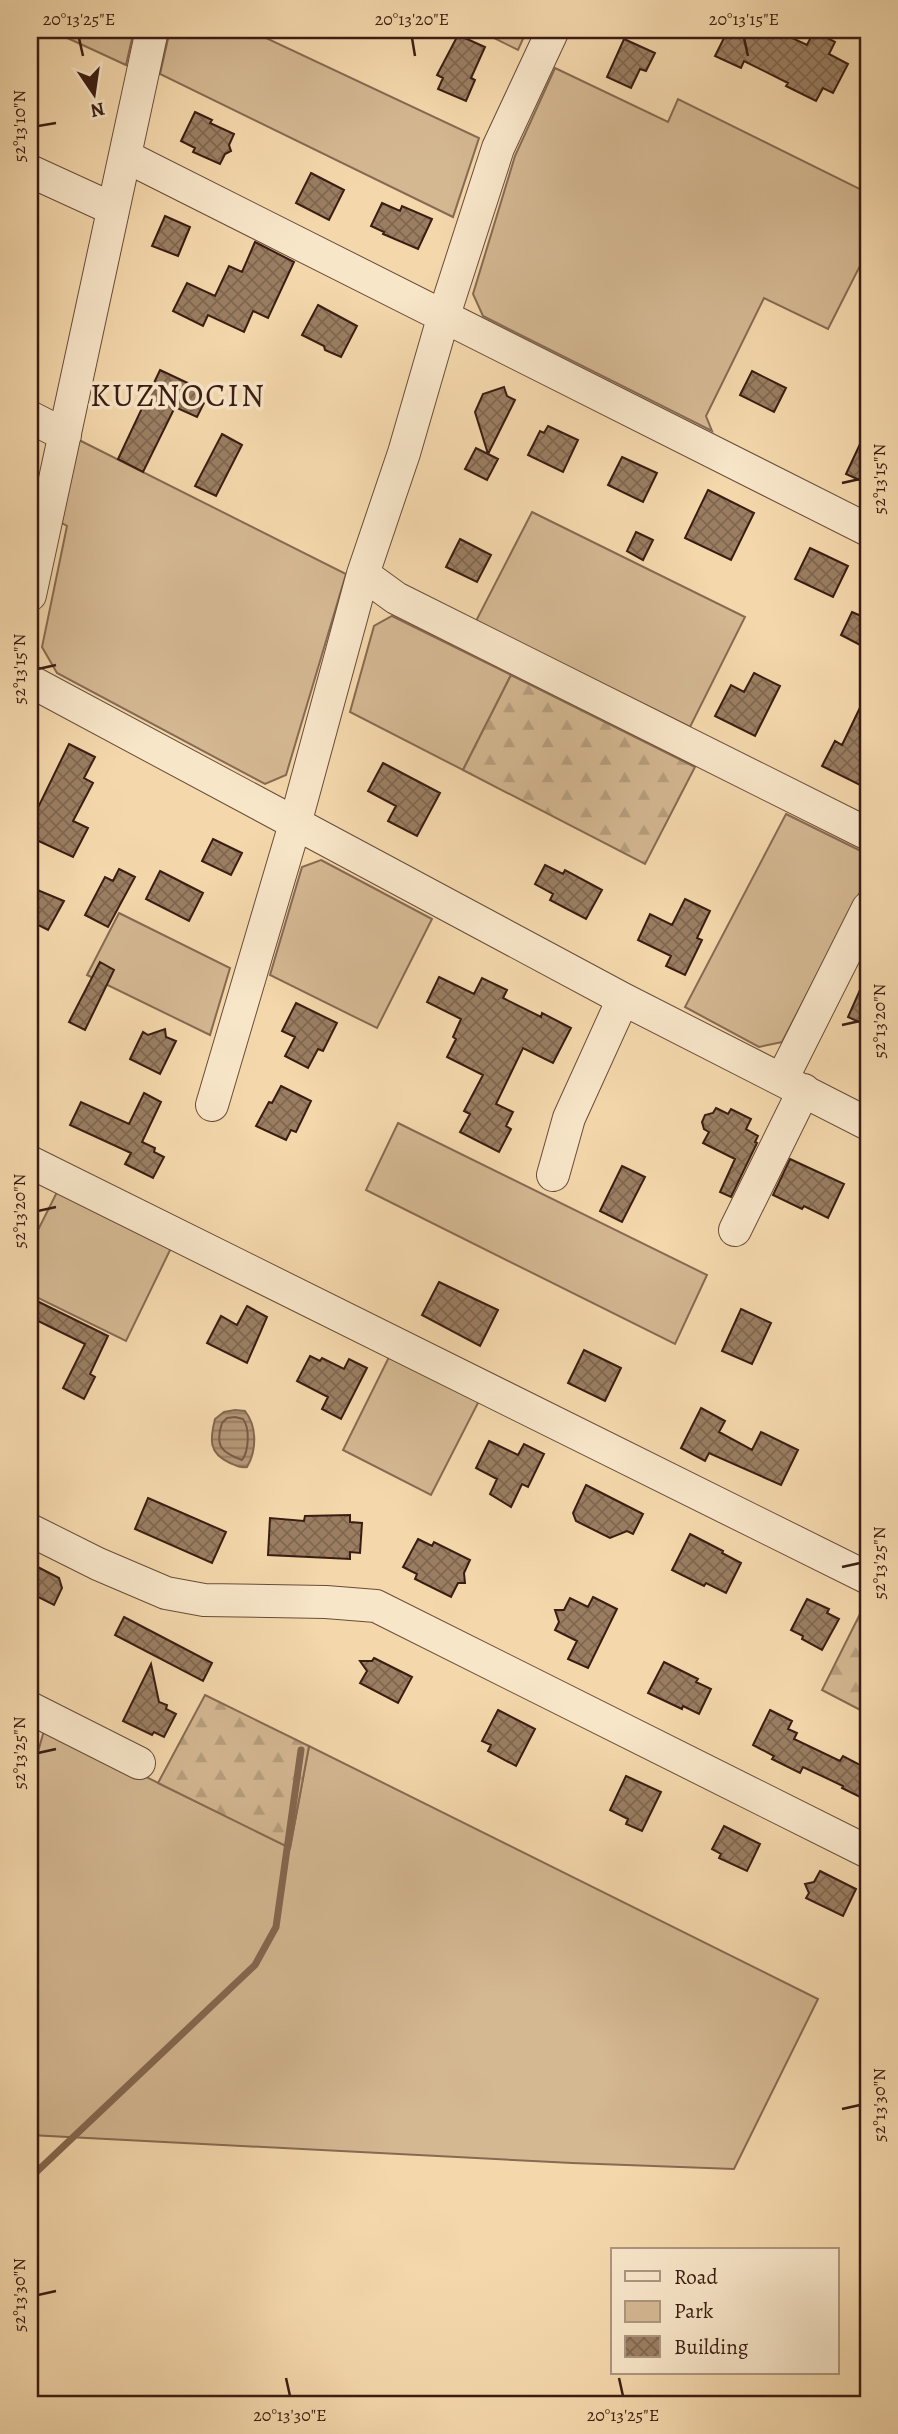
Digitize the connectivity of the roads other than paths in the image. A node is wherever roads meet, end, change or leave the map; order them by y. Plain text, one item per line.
1 (152, 30) edge
2 (553, 30) edge
3 (125, 156) junction
4 (30, 171) edge
5 (113, 209) junction
6 (444, 315) junction
7 (30, 417) edge
8 (65, 435) junction
9 (868, 530) edge
10 (363, 574) junction
11 (30, 595) edge
12 (30, 681) edge
13 (295, 824) junction
14 (868, 834) edge
15 (868, 908) edge
16 (623, 999) junction
17 (793, 1085) junction
18 (212, 1105) dead end
19 (868, 1124) edge
20 (30, 1162) edge
21 (553, 1175) dead end
22 (735, 1230) dead end
23 (30, 1530) edge
24 (868, 1577) edge
25 (30, 1708) edge
26 (139, 1763) dead end
27 (868, 1852) edge

1 - 3 street
2 - 6 street
3 - 5 street
3 - 6 street
4 - 5 street
5 - 8 street
6 - 9 street
6 - 10 street
7 - 8 street
8 - 11 street
10 - 13 street
10 - 14 street
12 - 13 street
13 - 16 street
13 - 18 street
15 - 17 street
16 - 17 street
16 - 21 street
17 - 19 street
17 - 22 street
20 - 24 street
23 - 27 street
25 - 26 street

